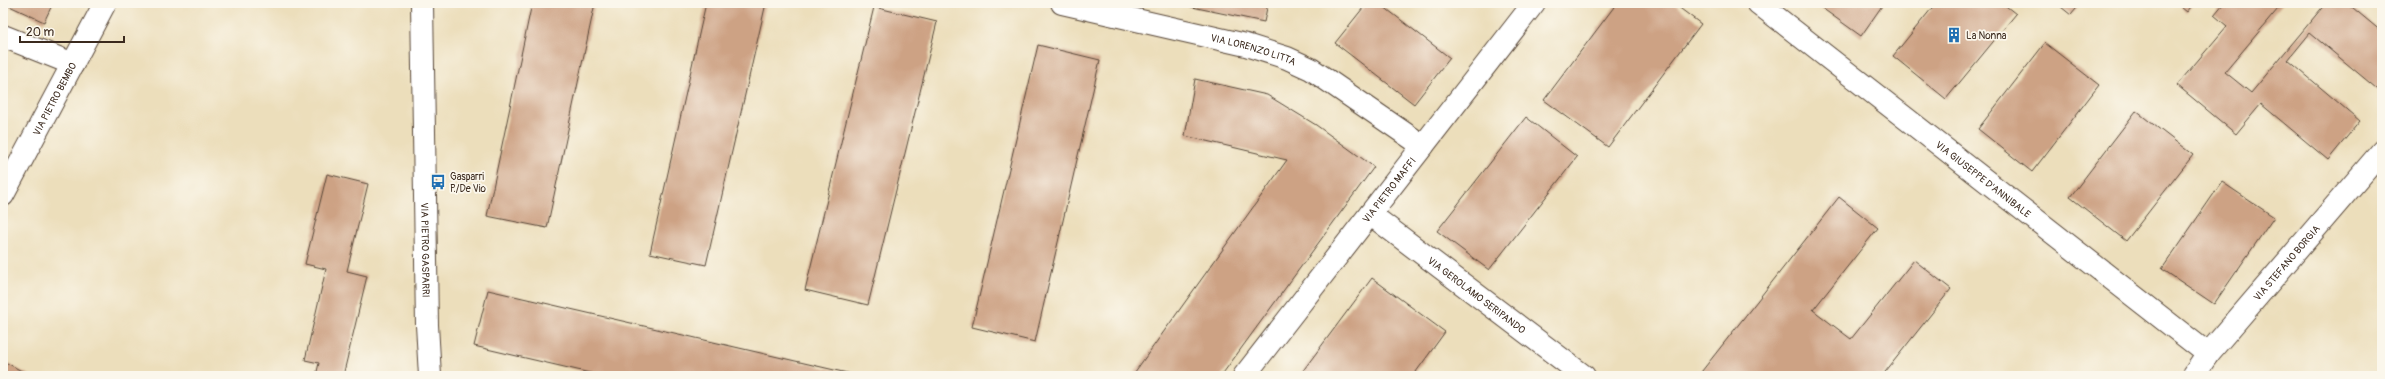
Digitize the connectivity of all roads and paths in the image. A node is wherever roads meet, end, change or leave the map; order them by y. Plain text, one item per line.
1 (105, 3) edge
2 (422, 3) edge
3 (1062, 3) edge
4 (1534, 3) edge
5 (1758, 3) edge
6 (3, 36) edge
7 (73, 64) junction
8 (1423, 146) junction
9 (2382, 151) edge
10 (3, 195) edge
11 (1370, 214) junction
12 (2208, 354) junction
13 (430, 376) edge
14 (1244, 376) edge
15 (1584, 376) edge
16 (2193, 376) edge

1 - 7 street, VIA PIETRO BEMBO
2 - 13 street, VIA PIETRO GASPARRI
3 - 8 street, VIA LORENZO LITTA
4 - 8 street, VIA PIETRO MAFFI
5 - 12 street, VIA GIUSEPPE D'ANNIBALE
6 - 7 street
7 - 10 street, VIA PIETRO BEMBO
8 - 11 street, VIA PIETRO MAFFI
9 - 12 street, VIA STEFANO BORGIA
11 - 14 street, VIA PIETRO MAFFI
11 - 15 street, VIA GEROLAMO SERIPANDO
12 - 16 street, VIA STEFANO BORGIA

